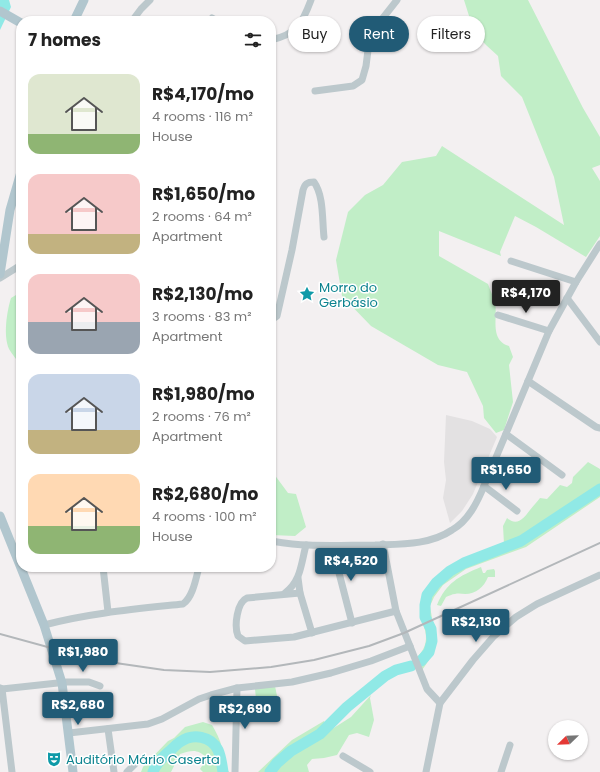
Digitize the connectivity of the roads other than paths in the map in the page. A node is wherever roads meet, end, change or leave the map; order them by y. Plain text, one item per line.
1 (84, 0) edge
2 (150, 0) edge
3 (311, 0) edge
4 (397, 0) edge
5 (0, 11) edge
6 (76, 16) edge
7 (136, 16) edge
8 (16, 20) edge
9 (276, 39) edge
10 (315, 91) dead end
11 (16, 189) edge
12 (324, 237) dead end
13 (600, 244) edge
14 (511, 261) dead end
15 (16, 267) edge
16 (0, 274) edge
17 (0, 278) edge
18 (576, 282) junction
19 (567, 298) junction
20 (498, 315) dead end
21 (276, 317) edge
22 (549, 331) junction
23 (600, 342) edge
24 (528, 381) junction
25 (600, 428) edge
26 (506, 434) junction
27 (562, 475) dead end
28 (484, 486) junction
29 (517, 511) dead end
30 (0, 516) edge
31 (276, 542) edge
32 (383, 544) junction
33 (306, 545) junction
34 (332, 546) junction
35 (16, 556) edge
36 (23, 572) edge
37 (104, 572) edge
38 (197, 572) edge
39 (600, 575) edge
40 (298, 578) junction
41 (300, 593) junction
42 (285, 594) junction
43 (396, 611) junction
44 (108, 612) junction
45 (352, 623) junction
46 (44, 625) junction
47 (312, 633) junction
48 (411, 649) junction
49 (62, 683) junction
50 (100, 686) dead end
51 (1, 688) edge
52 (237, 688) junction
53 (440, 703) junction
54 (108, 729) junction
55 (69, 733) junction
56 (510, 745) dead end
57 (343, 756) dead end
58 (135, 764) dead end
59 (12, 772) edge
60 (73, 772) edge
61 (114, 772) edge
62 (128, 772) edge
63 (235, 772) edge
64 (370, 772) edge
65 (426, 772) edge
66 (501, 772) edge

1 - 6 main road
2 - 7 street
3 - 9 street
4 - 10 street
5 - 8 main road
11 - 16 main road
12 - 21 street
13 - 18 street
14 - 18 street
15 - 17 street
18 - 19 street
19 - 22 street
19 - 23 street
20 - 22 street
22 - 24 street
24 - 25 street
24 - 26 street
26 - 27 street
26 - 28 street
28 - 29 street
28 - 32 street
30 - 35 main road
31 - 33 street
32 - 34 street
32 - 43 street
33 - 34 street
33 - 40 street
34 - 45 street
36 - 46 main road
37 - 44 street
38 - 44 street
39 - 53 street
40 - 41 street
40 - 42 street
41 - 42 street
41 - 47 street
42 - 47 street
43 - 45 street
43 - 48 street
44 - 46 street
45 - 47 street
46 - 49 main road
48 - 52 street
48 - 53 street
49 - 50 street
49 - 51 street
49 - 55 main road
51 - 59 street
52 - 54 street
52 - 63 street
53 - 65 street
54 - 55 street
54 - 61 street
55 - 60 main road
56 - 66 street
57 - 64 street
58 - 62 street

